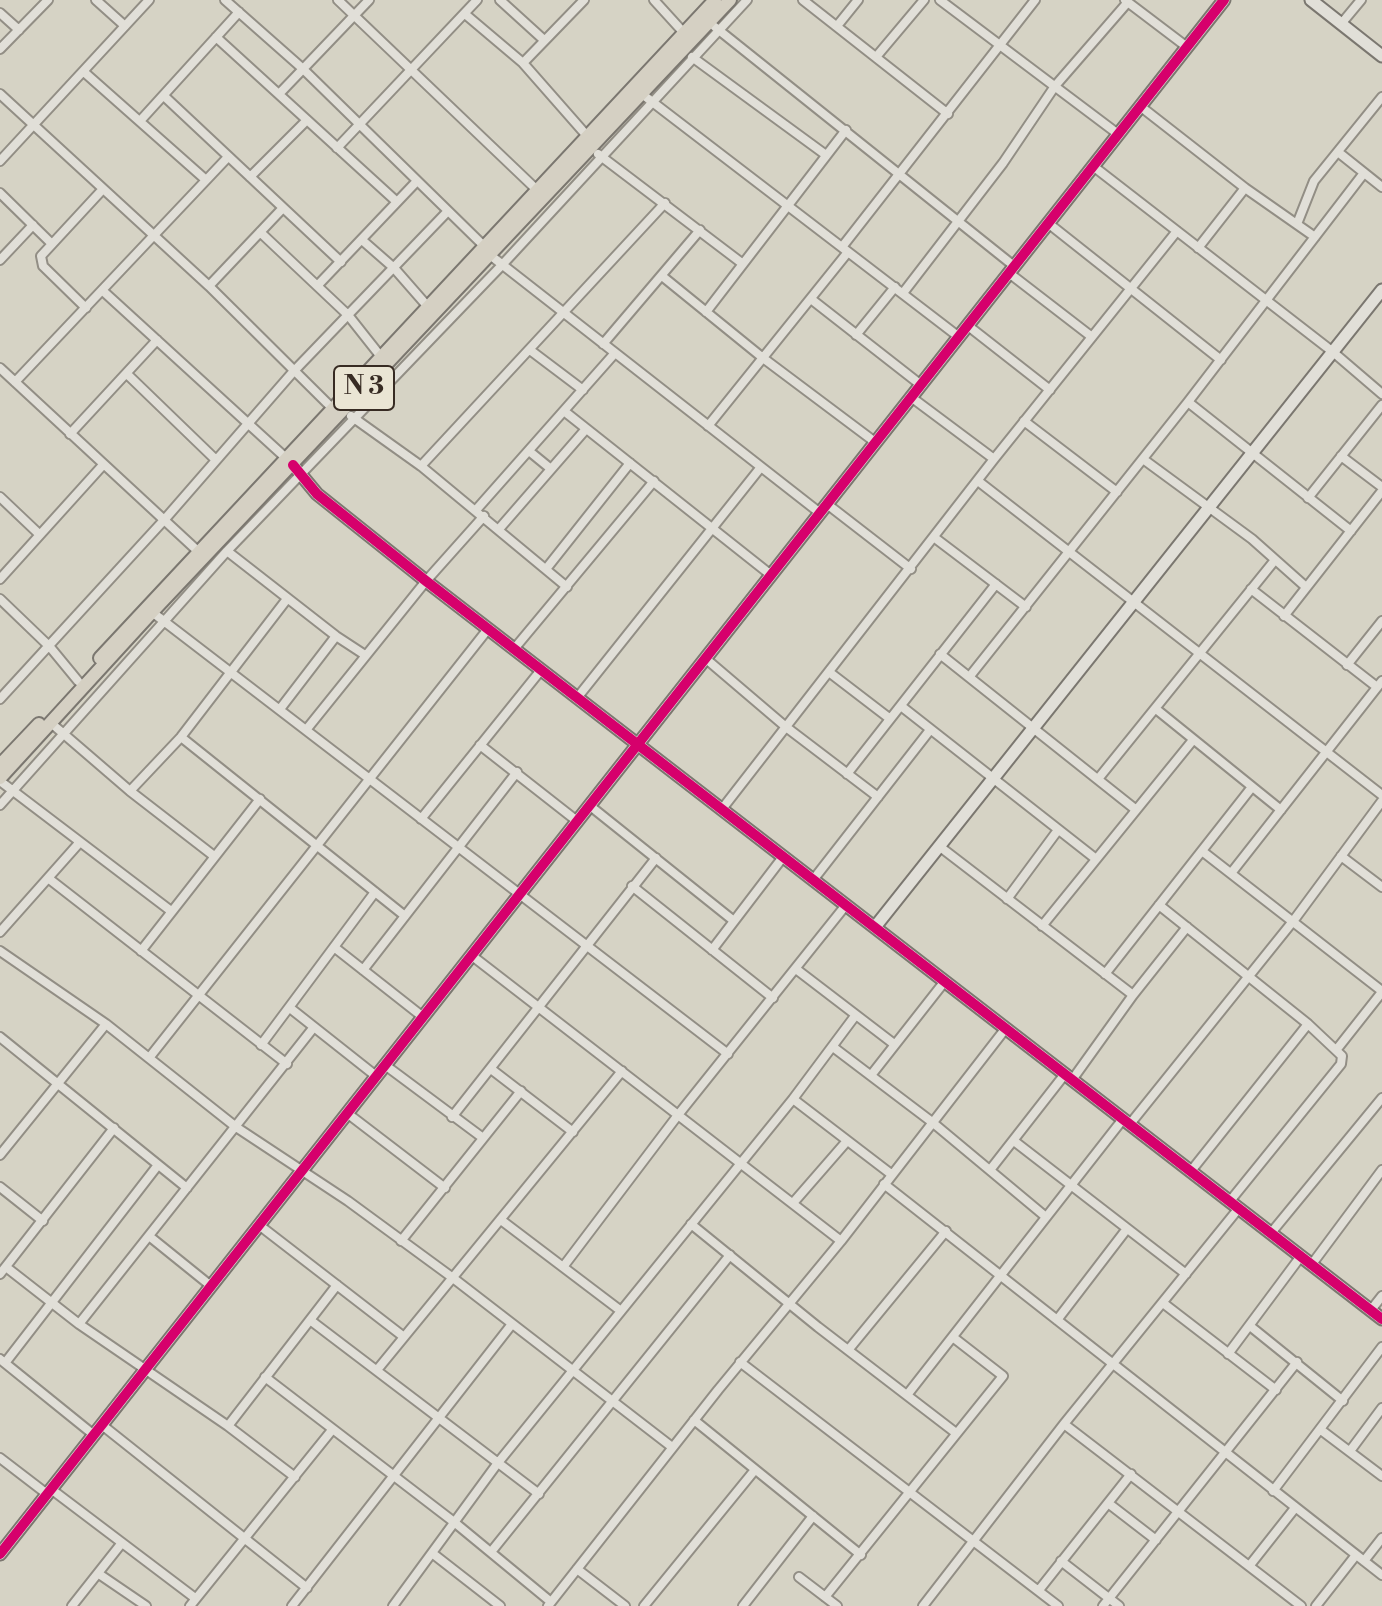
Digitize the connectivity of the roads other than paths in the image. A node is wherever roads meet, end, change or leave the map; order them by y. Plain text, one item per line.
1 (48, 0) edge
2 (96, 0) edge
3 (149, 0) edge
4 (225, 0) edge
5 (338, 0) edge
6 (369, 0) edge
7 (477, 0) edge
8 (500, 0) edge
9 (584, 0) edge
10 (654, 0) edge
11 (715, 0) edge
12 (730, 0) edge
13 (747, 0) edge
14 (803, 0) edge
15 (858, 0) edge
16 (924, 0) edge
17 (940, 0) edge
18 (1035, 0) edge
19 (1224, 0) edge
20 (1311, 0) edge
21 (1361, 0) edge
22 (1126, 1) edge
23 (239, 12) junction
24 (0, 13) edge
25 (465, 14) junction
26 (354, 15) junction
27 (1341, 24) junction
28 (125, 26) junction
29 (713, 26) junction
30 (837, 26) junction
31 (19, 30) junction
32 (684, 33) junction
33 (216, 37) junction
34 (544, 40) junction
35 (1001, 45) junction
36 (1187, 47) junction
37 (0, 49) edge
38 (1382, 56) edge
39 (692, 57) junction
40 (876, 57) junction
41 (523, 63) junction
42 (302, 68) junction
43 (413, 69) junction
44 (84, 72) junction
45 (1055, 86) junction
46 (0, 94) edge
47 (279, 94) junction
48 (164, 96) junction
49 (1382, 97) edge
50 (647, 98) junction
51 (1140, 106) junction
52 (948, 114) junction
53 (307, 120) junction
54 (140, 121) junction
55 (360, 124) junction
56 (35, 125) junction
57 (846, 130) junction
58 (1118, 134) junction
59 (593, 147) junction
60 (337, 148) junction
61 (1338, 152) junction
62 (826, 155) junction
63 (228, 157) junction
64 (0, 161) edge
65 (1093, 166) junction
66 (1364, 173) junction
67 (900, 175) junction
68 (250, 177) junction
69 (206, 180) junction
70 (417, 181) junction
71 (1382, 187) edge
72 (1245, 188) junction
73 (103, 189) junction
74 (537, 190) junction
75 (0, 193) edge
76 (397, 202) junction
77 (665, 203) junction
78 (789, 205) junction
79 (282, 209) junction
80 (448, 211) junction
81 (956, 221) junction
82 (1048, 223) junction
83 (1297, 224) junction
84 (33, 225) junction
85 (700, 230) junction
86 (1177, 231) junction
87 (260, 232) junction
88 (153, 234) junction
89 (1315, 237) junction
90 (362, 240) junction
91 (51, 243) junction
92 (1198, 248) junction
93 (845, 249) junction
94 (487, 251) junction
95 (0, 260) edge
96 (341, 262) junction
97 (743, 264) junction
98 (502, 265) junction
99 (394, 268) junction
100 (1012, 269) junction
101 (662, 276) junction
102 (318, 285) junction
103 (209, 286) junction
104 (1130, 289) junction
105 (899, 290) junction
106 (1382, 290) edge
107 (103, 291) junction
108 (811, 299) junction
109 (1267, 301) junction
110 (86, 308) junction
111 (429, 308) junction
112 (706, 312) junction
113 (563, 313) junction
114 (348, 315) junction
115 (967, 325) junction
116 (856, 335) junction
117 (959, 337) junction
118 (1092, 337) junction
119 (157, 340) junction
120 (603, 344) junction
121 (530, 350) junction
122 (1333, 352) junction
123 (615, 353) junction
124 (382, 358) junction
125 (763, 358) junction
126 (1221, 360) junction
127 (0, 368) edge
128 (293, 372) junction
129 (127, 374) junction
130 (15, 382) junction
131 (921, 385) junction
132 (583, 390) junction
133 (1050, 390) junction
134 (1382, 394) edge
135 (911, 397) junction
136 (1188, 402) junction
137 (1382, 405) edge
138 (564, 411) junction
139 (343, 413) junction
140 (1024, 421) junction
141 (248, 425) junction
142 (708, 426) junction
143 (586, 429) junction
144 (70, 434) junction
145 (875, 442) junction
146 (529, 451) junction
147 (1253, 451) junction
148 (1341, 456) junction
149 (994, 459) junction
150 (1143, 459) junction
151 (216, 460) junction
152 (630, 463) junction
153 (103, 465) junction
154 (293, 466) junction
155 (421, 466) junction
156 (761, 467) junction
157 (551, 469) junction
158 (654, 481) junction
159 (978, 481) junction
160 (1382, 489) edge
161 (1117, 492) junction
162 (0, 497) edge
163 (1308, 498) junction
164 (1209, 506) junction
165 (823, 508) junction
166 (480, 513) junction
167 (165, 519) junction
168 (499, 529) junction
169 (711, 529) junction
170 (1351, 531) junction
171 (39, 534) junction
172 (935, 538) junction
173 (227, 551) junction
174 (1069, 551) junction
175 (202, 555) junction
176 (1275, 560) junction
177 (546, 569) junction
178 (911, 569) junction
179 (771, 575) junction
180 (0, 579) edge
181 (426, 581) junction
182 (996, 584) junction
183 (567, 587) junction
184 (1306, 587) junction
185 (1251, 589) junction
186 (0, 599) edge
187 (287, 599) junction
188 (1133, 602) junction
189 (1026, 607) junction
190 (152, 612) junction
191 (1284, 616) junction
192 (1382, 621) edge
193 (164, 622) junction
194 (488, 629) junction
195 (1379, 632) edge
196 (336, 636) junction
197 (50, 647) junction
198 (514, 649) junction
199 (940, 654) junction
200 (1198, 654) junction
201 (365, 655) junction
202 (705, 658) junction
203 (1347, 665) junction
204 (541, 670) junction
205 (230, 671) junction
206 (829, 672) junction
207 (970, 676) junction
208 (78, 681) junction
209 (1380, 684) edge
210 (577, 698) junction
211 (0, 699) edge
212 (901, 706) junction
213 (280, 709) junction
214 (1156, 709) junction
215 (889, 718) junction
216 (51, 723) junction
217 (1033, 725) junction
218 (786, 727) junction
219 (306, 730) junction
220 (930, 730) junction
221 (63, 734) junction
222 (181, 737) junction
223 (1193, 740) junction
224 (638, 744) junction
225 (480, 745) junction
226 (1326, 754) junction
227 (0, 765) edge
228 (517, 772) junction
229 (847, 774) junction
230 (371, 778) junction
231 (0, 779) edge
232 (993, 779) junction
233 (1098, 779) junction
234 (1252, 787) junction
235 (13, 791) junction
236 (130, 791) junction
237 (878, 797) junction
238 (1382, 798) edge
239 (260, 799) junction
240 (0, 805) edge
241 (589, 805) junction
242 (722, 809) junction
243 (1135, 809) junction
244 (1281, 810) junction
245 (421, 819) junction
246 (577, 821) junction
247 (1058, 830) junction
248 (80, 842) junction
249 (317, 846) junction
250 (939, 846) junction
251 (457, 847) junction
252 (1202, 851) junction
253 (214, 856) junction
254 (1341, 856) junction
255 (783, 857) junction
256 (656, 858) junction
257 (1096, 859) junction
258 (1232, 872) junction
259 (48, 878) junction
260 (813, 880) junction
261 (632, 886) junction
262 (1382, 887) edge
263 (375, 892) junction
264 (519, 894) junction
265 (1007, 899) junction
266 (846, 905) junction
267 (1159, 905) junction
268 (171, 911) junction
269 (405, 916) junction
270 (1294, 920) junction
271 (734, 921) junction
272 (1042, 926) junction
273 (875, 927) junction
274 (1187, 927) junction
275 (0, 932) edge
276 (334, 947) junction
277 (586, 947) junction
278 (712, 950) junction
279 (0, 951) edge
280 (141, 951) junction
281 (471, 955) junction
282 (796, 969) junction
283 (363, 970) junction
284 (1105, 974) junction
285 (1247, 977) junction
286 (945, 981) junction
287 (1382, 992) edge
288 (1133, 995) junction
289 (199, 997) junction
290 (773, 998) junction
291 (539, 1007) junction
292 (290, 1008) junction
293 (855, 1016) junction
294 (423, 1017) junction
295 (106, 1024) junction
296 (1308, 1024) junction
297 (314, 1027) junction
298 (1006, 1028) junction
299 (0, 1037) edge
300 (894, 1044) junction
301 (261, 1045) junction
302 (833, 1047) junction
303 (1337, 1049) junction
304 (728, 1054) junction
305 (149, 1058) junction
306 (287, 1064) junction
307 (385, 1065) junction
308 (491, 1069) junction
309 (622, 1071) junction
310 (872, 1074) junction
311 (376, 1076) junction
312 (1068, 1077) junction
313 (56, 1082) junction
314 (521, 1091) junction
315 (1382, 1098) edge
316 (793, 1099) junction
317 (347, 1113) junction
318 (678, 1115) junction
319 (452, 1117) junction
320 (932, 1122) junction
321 (1127, 1122) junction
322 (236, 1127) junction
323 (114, 1128) junction
324 (573, 1132) junction
325 (483, 1138) junction
326 (847, 1141) junction
327 (1014, 1141) junction
328 (0, 1155) edge
329 (741, 1163) junction
330 (158, 1165) junction
331 (990, 1170) junction
332 (1382, 1170) edge
333 (1191, 1171) junction
334 (301, 1172) junction
335 (891, 1174) junction
336 (884, 1184) junction
337 (1071, 1185) junction
338 (0, 1187) edge
339 (187, 1188) junction
340 (445, 1188) junction
341 (793, 1203) junction
342 (1235, 1205) junction
343 (1046, 1217) junction
344 (501, 1220) junction
345 (43, 1221) junction
346 (691, 1224) junction
347 (259, 1225) junction
348 (1126, 1230) junction
349 (946, 1231) junction
350 (1271, 1233) junction
351 (149, 1236) junction
352 (401, 1241) junction
353 (841, 1241) junction
354 (730, 1255) junction
355 (1301, 1256) junction
356 (1312, 1264) junction
357 (563, 1267) junction
358 (3, 1271) edge
359 (1186, 1274) junction
360 (1002, 1275) junction
361 (453, 1278) junction
362 (337, 1285) junction
363 (211, 1286) junction
364 (1382, 1296) edge
365 (51, 1302) junction
366 (790, 1303) junction
367 (1163, 1303) junction
368 (1371, 1310) junction
369 (621, 1311) junction
370 (1382, 1319) edge
371 (310, 1320) junction
372 (1057, 1320) junction
373 (79, 1324) junction
374 (512, 1324) junction
375 (1250, 1326) junction
376 (404, 1337) junction
377 (954, 1338) junction
378 (1382, 1347) edge
379 (849, 1349) junction
380 (1228, 1354) junction
381 (3, 1361) edge
382 (740, 1362) junction
383 (1297, 1362) junction
384 (1113, 1363) junction
385 (145, 1369) junction
386 (377, 1370) junction
387 (574, 1371) junction
388 (265, 1377) junction
389 (1276, 1390) junction
390 (907, 1395) junction
391 (1343, 1401) junction
392 (614, 1403) junction
393 (1382, 1408) edge
394 (438, 1419) junction
395 (694, 1420) junction
396 (1064, 1424) junction
397 (102, 1425) junction
398 (228, 1426) junction
399 (332, 1430) junction
400 (1321, 1430) junction
401 (956, 1433) junction
402 (94, 1435) junction
403 (672, 1447) junction
404 (1225, 1451) junction
405 (1350, 1451) junction
406 (0, 1458) edge
407 (497, 1464) junction
408 (754, 1471) junction
409 (1131, 1474) junction
410 (394, 1476) junction
411 (1382, 1476) edge
412 (295, 1477) junction
413 (1273, 1491) junction
414 (49, 1492) junction
415 (909, 1493) junction
416 (539, 1494) junction
417 (1108, 1503) junction
418 (1295, 1508) junction
419 (1178, 1511) junction
420 (813, 1516) junction
421 (454, 1522) junction
422 (244, 1536) junction
423 (1382, 1538) edge
424 (1156, 1540) junction
425 (974, 1541) junction
426 (121, 1544) junction
427 (491, 1552) junction
428 (432, 1553) junction
429 (0, 1554) edge
430 (861, 1555) junction
431 (1356, 1555) junction
432 (1061, 1561) junction
433 (1364, 1561) junction
434 (1250, 1565) junction
435 (577, 1569) junction
436 (99, 1574) junction
437 (1382, 1575) edge
438 (799, 1577) dead end
439 (307, 1588) junction
440 (1039, 1590) junction
441 (825, 1597) junction
442 (192, 1602) edge
443 (1106, 1602) edge
444 (549, 1604) edge
445 (927, 1605) edge
446 (72, 1606) edge
447 (146, 1606) edge
448 (292, 1606) edge
449 (393, 1606) edge
450 (500, 1606) edge
451 (625, 1606) edge
452 (644, 1606) edge
453 (743, 1606) edge
454 (837, 1606) edge
455 (1058, 1606) edge
456 (1119, 1606) edge
457 (1301, 1606) edge
458 (1316, 1606) edge

1 - 31 street
2 - 28 street
3 - 28 street
4 - 23 street
5 - 26 street
6 - 26 street
7 - 25 street
8 - 34 street
9 - 34 street
10 - 32 street
11 - 32 main road, N 3
12 - 29 main road, N 3
13 - 29 street
14 - 30 street
15 - 30 street
16 - 40 street
17 - 35 street
18 - 35 street
19 - 36 street
20 - 27 street
21 - 27 street
22 - 36 street
22 - 45 street
23 - 33 street
23 - 42 street
24 - 31 street
25 - 41 street
25 - 43 street
26 - 42 street
26 - 43 street
27 - 38 street
28 - 44 street
29 - 39 street
29 - 50 main road, N 3
29 - 57 street
30 - 40 street
31 - 37 street
32 - 59 main road, N 3
33 - 47 street
33 - 48 street
34 - 41 street
35 - 45 street
35 - 52 street
36 - 51 street
39 - 50 street
39 - 62 street
40 - 52 street
41 - 59 street
42 - 47 street
42 - 55 street
43 - 55 street
43 - 74 street
44 - 54 street
44 - 56 street
45 - 58 street
45 - 81 street
46 - 56 street
47 - 53 street
48 - 54 street
48 - 63 street
49 - 61 street
50 - 59 main road, N 3
50 - 78 street
51 - 58 street
51 - 72 street
52 - 67 street
53 - 60 street
53 - 68 street
54 - 69 street
55 - 60 street
55 - 70 street
56 - 64 street
56 - 73 street
57 - 62 street
57 - 67 street
58 - 65 street
59 - 74 main road, N 3
59 - 77 street
59 - 94 main road, N 3
59 - 98 street
60 - 76 street
61 - 66 street
61 - 83 street
62 - 78 street
63 - 68 street
63 - 69 street
65 - 82 street
65 - 86 street
66 - 71 street
66 - 89 street
67 - 81 street
67 - 93 street
68 - 79 street
69 - 88 street
70 - 76 street
70 - 80 street
72 - 83 street
72 - 92 street
73 - 88 street
73 - 91 street
74 - 94 main road, N 3
75 - 84 street
76 - 90 street
77 - 85 street
77 - 113 street
78 - 93 street
78 - 97 street
79 - 87 street
79 - 96 street
80 - 94 street
80 - 99 street
81 - 100 street
81 - 105 street
82 - 100 street
82 - 104 street
83 - 89 street
84 - 91 street
84 - 95 street
85 - 97 street
85 - 101 street
86 - 92 street
86 - 104 street
87 - 102 street
87 - 103 street
88 - 103 street
88 - 107 street
89 - 109 street
90 - 96 street
90 - 99 street
91 - 110 street
92 - 109 street
93 - 105 street
93 - 108 street
94 - 98 street
94 - 111 main road, N 3
94 - 139 main road, N 3
96 - 102 street
97 - 112 street
98 - 113 street
98 - 139 street
99 - 111 street
99 - 114 street
100 - 115 street
100 - 118 street
101 - 112 street
101 - 120 street
102 - 114 street
103 - 128 street
104 - 118 street
104 - 126 street
105 - 116 street
105 - 117 street
106 - 122 street
107 - 110 street
107 - 119 street
108 - 116 street
108 - 125 street
109 - 122 street
109 - 126 street
110 - 130 street
111 - 124 main road, N 3
112 - 125 street
113 - 120 street
113 - 121 street
114 - 124 street
114 - 128 street
115 - 117 street
115 - 133 street
116 - 131 street
117 - 131 street
118 - 133 street
119 - 129 street
119 - 141 street
120 - 123 street
121 - 132 street
121 - 155 street
122 - 134 street
122 - 147 street
123 - 132 street
123 - 142 street
124 - 139 main road, N 3
125 - 142 street
125 - 145 street
126 - 136 street
127 - 130 street
128 - 139 street
128 - 141 street
129 - 144 street
129 - 151 street
130 - 144 street
131 - 135 street
132 - 138 street
133 - 140 street
135 - 145 street
135 - 149 street
136 - 147 street
136 - 150 street
137 - 148 street
138 - 143 street
138 - 146 street
139 - 154 main road, N 3
139 - 154 street
139 - 155 street
140 - 149 street
140 - 161 street
141 - 151 street
141 - 154 street
142 - 156 street
143 - 152 street
143 - 157 street
144 - 153 street
145 - 165 street
146 - 157 street
146 - 166 street
147 - 163 street
147 - 164 street
148 - 160 street
148 - 163 street
149 - 159 street
150 - 161 street
150 - 164 street
151 - 167 street
152 - 158 street
152 - 177 street
153 - 167 street
153 - 171 street
154 - 173 street
154 - 175 main road, N 3
154 - 181 street
155 - 166 street
156 - 165 street
156 - 169 street
157 - 168 street
158 - 169 street
158 - 183 street
159 - 172 street
159 - 174 street
160 - 170 street
161 - 174 street
162 - 171 street
163 - 170 street
164 - 176 street
164 - 188 street
165 - 178 street
165 - 179 street
166 - 168 street
166 - 181 street
167 - 175 street
167 - 197 street
168 - 177 street
169 - 179 street
169 - 210 street
170 - 184 street
171 - 180 street
172 - 178 street
172 - 182 street
173 - 187 street
173 - 193 street
174 - 188 street
174 - 189 street
175 - 190 main road, N 3
175 - 208 main road, N 3
176 - 184 street
176 - 185 street
177 - 183 street
178 - 206 street
179 - 202 street
181 - 194 street
181 - 201 street
182 - 189 street
182 - 199 street
183 - 198 street
184 - 191 street
185 - 191 street
185 - 200 street
186 - 197 street
187 - 196 street
187 - 205 street
188 - 200 street
188 - 217 street
189 - 207 street
190 - 193 street
190 - 216 main road, N 3
191 - 203 street
192 - 195 street
193 - 205 street
193 - 221 street
194 - 198 street
194 - 230 street
195 - 203 street
196 - 201 street
196 - 213 street
197 - 208 street
197 - 211 street
198 - 204 street
199 - 207 street
199 - 212 street
200 - 214 street
200 - 226 street
201 - 219 street
202 - 218 street
202 - 224 street
203 - 209 street
204 - 210 street
204 - 225 street
205 - 213 street
205 - 222 street
206 - 215 street
206 - 218 street
207 - 217 street
208 - 227 main road, N 3
209 - 226 street
210 - 224 street
212 - 215 street
212 - 220 street
213 - 219 street
214 - 223 street
214 - 233 street
215 - 229 street
216 - 221 street
216 - 231 main road, N 3
217 - 232 street
217 - 233 street
218 - 229 street
218 - 242 street
219 - 230 street
220 - 232 street
220 - 237 street
221 - 235 street
221 - 236 street
222 - 236 street
222 - 239 street
223 - 234 street
223 - 243 street
224 - 241 street
224 - 242 street
225 - 228 street
225 - 245 street
226 - 238 street
226 - 244 street
228 - 246 street
228 - 251 street
229 - 237 street
230 - 245 street
230 - 249 street
231 - 235 street
232 - 247 street
232 - 250 street
233 - 243 street
234 - 244 street
234 - 252 street
235 - 240 street
235 - 248 street
236 - 253 street
237 - 260 street
238 - 254 street
239 - 249 street
239 - 253 street
241 - 246 street
241 - 256 street
242 - 255 street
243 - 257 street
244 - 258 street
245 - 251 street
246 - 264 street
247 - 257 street
247 - 265 street
248 - 259 street
248 - 268 street
249 - 263 street
249 - 289 street
250 - 265 street
250 - 273 street
251 - 264 street
251 - 269 street
252 - 258 street
252 - 267 street
253 - 268 street
254 - 262 street
254 - 270 street
255 - 260 street
255 - 271 street
256 - 261 street
256 - 271 street
257 - 272 street
258 - 270 street
259 - 275 street
259 - 280 street
260 - 266 street
261 - 277 street
261 - 278 street
263 - 269 street
263 - 276 street
264 - 277 street
264 - 281 street
265 - 272 street
266 - 273 street
266 - 282 street
267 - 274 street
267 - 284 street
268 - 280 street
269 - 283 street
270 - 285 street
270 - 287 street
271 - 278 street
272 - 284 street
273 - 286 street
274 - 285 street
274 - 288 street
276 - 283 street
276 - 292 street
277 - 291 street
277 - 304 street
278 - 290 street
279 - 295 street
280 - 289 street
281 - 291 street
281 - 294 street
282 - 290 street
282 - 293 street
283 - 294 street
284 - 288 street
285 - 296 street
285 - 321 street
286 - 298 street
286 - 300 street
287 - 303 street
288 - 312 street
289 - 301 street
289 - 305 street
290 - 304 street
291 - 308 street
291 - 309 street
292 - 297 street
292 - 301 street
293 - 300 street
293 - 302 street
294 - 307 street
295 - 305 street
295 - 313 street
296 - 303 street
296 - 333 street
297 - 306 street
297 - 311 street
298 - 312 street
298 - 320 street
299 - 313 street
300 - 310 street
301 - 306 street
302 - 310 street
302 - 316 street
303 - 342 street
304 - 318 street
305 - 322 street
306 - 322 street
307 - 311 street
307 - 319 street
308 - 314 street
308 - 319 street
309 - 318 street
309 - 324 street
310 - 320 street
311 - 317 street
312 - 321 street
312 - 327 street
313 - 323 street
313 - 328 street
314 - 324 street
314 - 325 street
315 - 350 street
316 - 326 street
316 - 329 street
317 - 334 street
317 - 340 street
318 - 329 street
318 - 357 street
319 - 325 street
320 - 331 street
320 - 335 street
321 - 333 street
321 - 337 street
322 - 334 street
322 - 339 street
323 - 330 street
323 - 345 street
324 - 344 street
325 - 340 street
326 - 335 street
326 - 341 street
327 - 331 street
327 - 337 street
329 - 341 street
329 - 346 street
330 - 339 street
330 - 365 street
331 - 343 street
332 - 356 street
333 - 342 street
334 - 347 street
334 - 352 street
335 - 336 street
336 - 349 street
336 - 353 street
337 - 343 street
337 - 348 street
338 - 345 street
339 - 351 street
340 - 352 street
341 - 353 street
342 - 350 street
342 - 359 street
343 - 360 street
344 - 357 street
344 - 361 street
345 - 358 street
346 - 354 street
346 - 369 street
347 - 362 street
347 - 363 street
348 - 359 street
348 - 372 street
349 - 360 street
349 - 379 street
350 - 355 street
351 - 363 street
351 - 373 street
352 - 361 street
353 - 366 street
354 - 366 street
354 - 392 street
355 - 356 street
355 - 375 street
356 - 368 street
357 - 369 street
358 - 365 street
359 - 367 street
360 - 372 street
360 - 377 street
361 - 374 street
361 - 376 street
362 - 371 street
362 - 376 street
363 - 385 street
364 - 368 street
365 - 373 street
365 - 381 street
366 - 379 street
366 - 382 street
367 - 380 street
367 - 384 street
368 - 370 street
369 - 387 street
371 - 386 street
371 - 388 street
372 - 384 street
373 - 385 street
374 - 387 street
374 - 394 street
375 - 380 street
375 - 383 street
376 - 386 street
377 - 390 street
377 - 401 street
378 - 391 street
379 - 390 street
380 - 389 street
381 - 402 street
382 - 395 street
382 - 415 street
383 - 389 street
383 - 391 street
384 - 396 street
384 - 404 street
385 - 397 street
385 - 398 street
386 - 394 street
387 - 392 street
387 - 407 street
388 - 398 street
388 - 399 street
389 - 404 street
390 - 401 street
391 - 400 street
392 - 403 street
392 - 416 street
393 - 405 street
394 - 407 street
394 - 410 street
395 - 403 street
395 - 408 street
396 - 409 street
396 - 425 street
397 - 402 street
397 - 422 street
398 - 412 street
399 - 410 street
399 - 412 street
400 - 405 street
400 - 413 street
401 - 415 street
402 - 414 street
403 - 435 street
404 - 413 street
404 - 419 street
405 - 411 street
406 - 414 street
407 - 416 street
407 - 421 street
408 - 420 street
408 - 452 street
409 - 417 street
409 - 419 street
410 - 421 street
410 - 439 street
412 - 422 street
413 - 418 street
414 - 426 street
414 - 429 street
415 - 425 street
415 - 430 street
416 - 427 street
417 - 424 street
417 - 432 street
418 - 431 street
418 - 434 street
419 - 424 street
419 - 434 street
420 - 430 street
420 - 453 street
421 - 427 street
421 - 428 street
422 - 439 street
422 - 442 street
423 - 433 street
424 - 443 street
425 - 440 street
425 - 445 street
426 - 436 street
426 - 442 street
427 - 444 street
428 - 449 street
428 - 450 street
430 - 441 street
431 - 433 street
431 - 458 street
432 - 440 street
432 - 443 street
433 - 437 street
434 - 457 street
435 - 444 street
435 - 451 street
436 - 446 street
436 - 447 street
438 - 441 street
439 - 448 street
440 - 455 street
441 - 454 street
443 - 456 street

